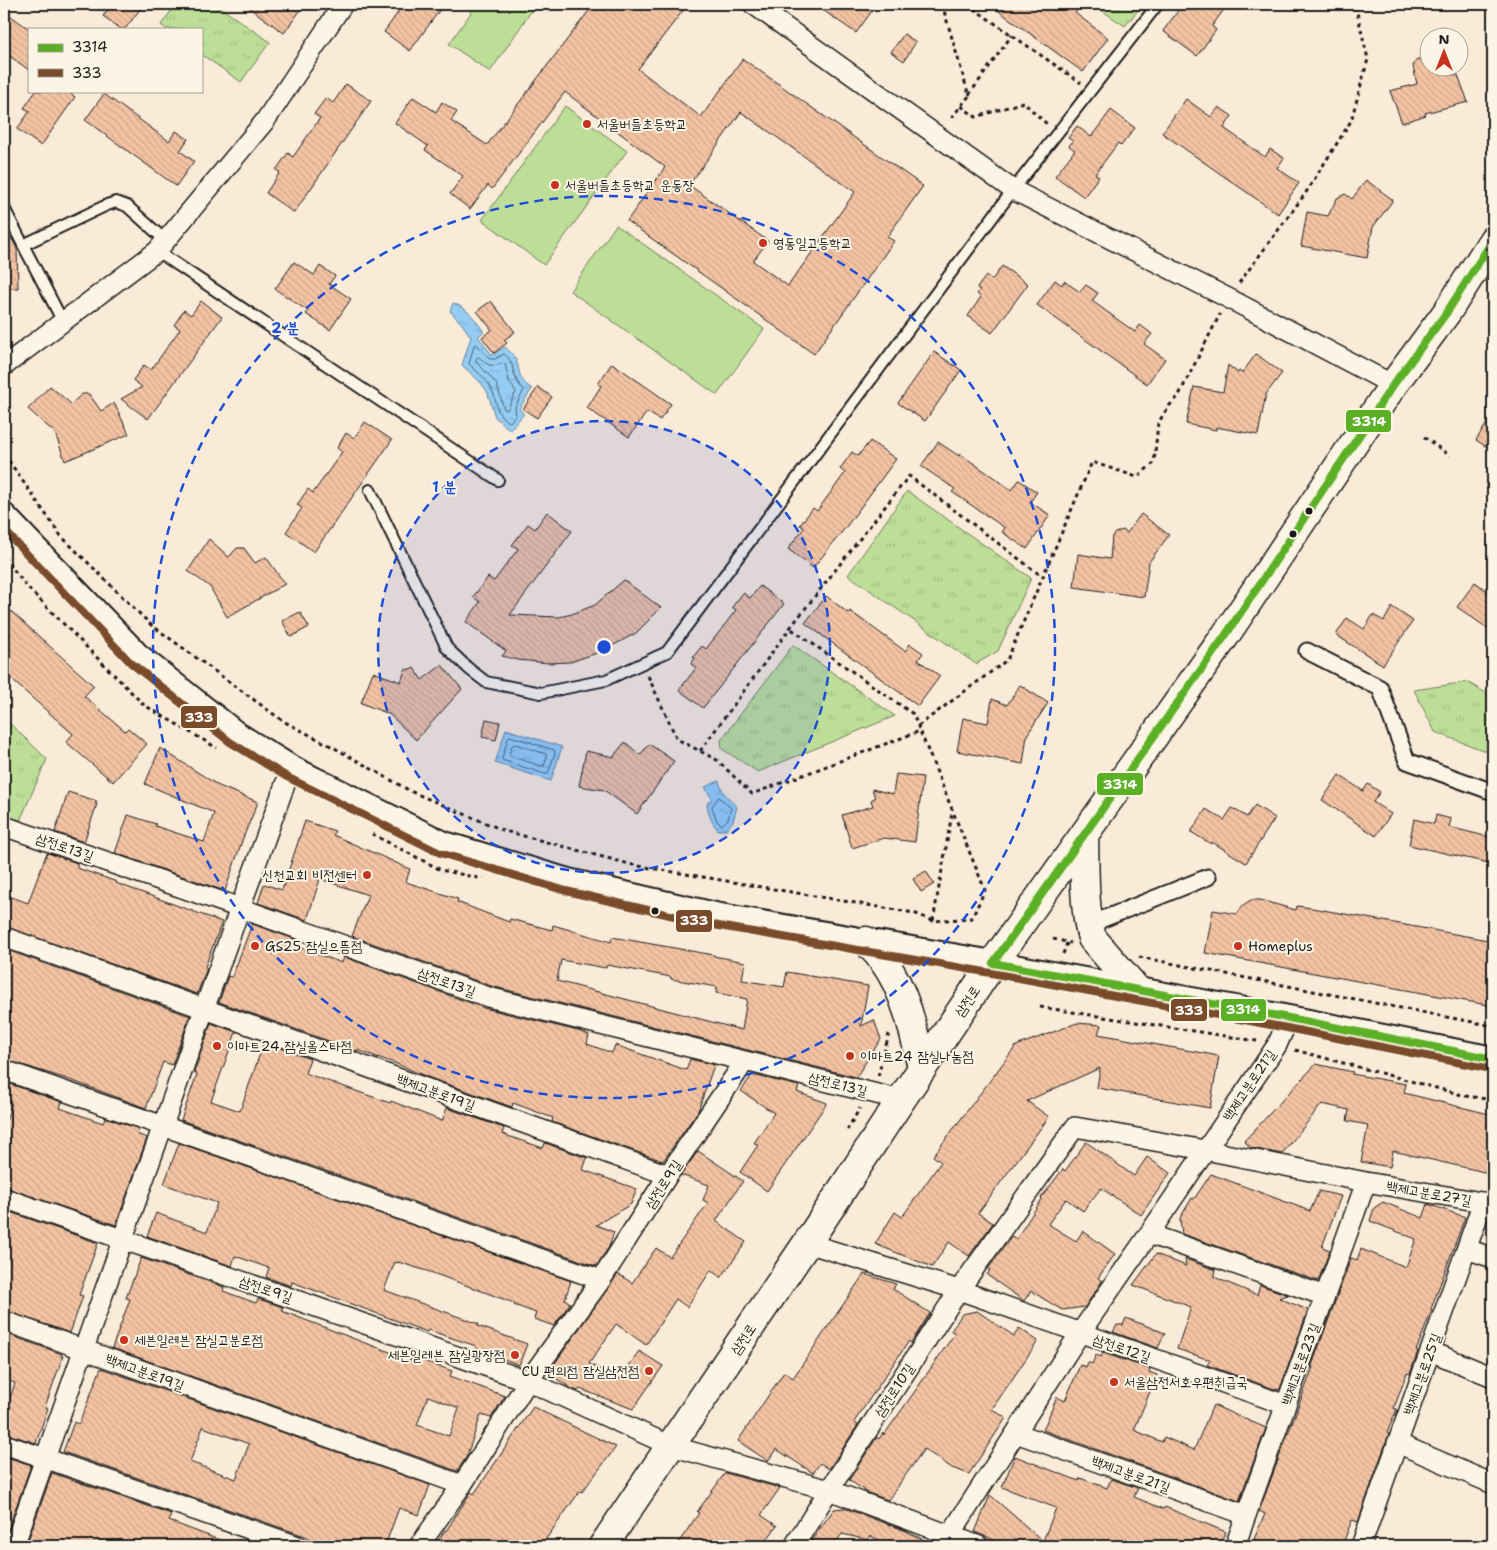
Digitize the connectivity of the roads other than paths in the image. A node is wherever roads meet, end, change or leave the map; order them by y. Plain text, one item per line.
1 (343, 4) edge
2 (753, 4) edge
3 (1158, 4) edge
4 (1013, 190) junction
5 (4, 208) edge
6 (23, 244) junction
7 (1491, 245) edge
8 (162, 246) junction
9 (63, 322) junction
10 (4, 366) edge
11 (1393, 385) junction
12 (498, 480) dead end
13 (370, 490) dead end
14 (4, 516) edge
15 (1307, 651) dead end
16 (291, 768) junction
17 (1493, 792) edge
18 (4, 826) edge
19 (1084, 835) junction
20 (1208, 877) dead end
21 (240, 908) junction
22 (1098, 921) dead end
23 (4, 937) edge
24 (866, 941) junction
25 (993, 963) junction
26 (1136, 990) junction
27 (204, 1009) junction
28 (1289, 1018) junction
29 (1493, 1059) edge
30 (745, 1061) junction
31 (922, 1068) junction
32 (4, 1070) edge
33 (901, 1100) junction
34 (163, 1126) junction
35 (1205, 1150) junction
36 (668, 1175) junction
37 (1366, 1182) junction
38 (4, 1198) edge
39 (1488, 1203) edge
40 (1149, 1234) junction
41 (123, 1239) junction
42 (807, 1243) junction
43 (1467, 1248) junction
44 (1493, 1258) edge
45 (601, 1280) junction
46 (959, 1290) junction
47 (1324, 1296) junction
48 (4, 1321) edge
49 (1080, 1333) junction
50 (84, 1350) junction
51 (1430, 1352) junction
52 (1493, 1377) edge
53 (528, 1381) junction
54 (1286, 1405) junction
55 (1016, 1434) junction
56 (1397, 1443) junction
57 (4, 1444) edge
58 (671, 1446) junction
59 (45, 1458) junction
60 (1493, 1484) edge
61 (462, 1485) junction
62 (829, 1490) junction
63 (1246, 1515) junction
64 (946, 1541) edge
65 (14, 1546) edge
66 (298, 1546) edge
67 (419, 1546) edge
68 (603, 1546) edge
69 (794, 1546) edge
70 (978, 1546) edge
71 (1235, 1546) edge
72 (1361, 1546) edge

1 - 8 street
2 - 4 street
3 - 4 lane
4 - 11 street
4 - 13 lane
5 - 6 lane
6 - 8 lane
6 - 9 lane
7 - 11 main road, 삼전로
8 - 9 street
8 - 12 lane
9 - 10 street
11 - 19 main road, 삼전로
14 - 16 street
15 - 17 street
16 - 21 street
16 - 24 street
18 - 21 street, 삼전로13길
19 - 25 main road, 삼전로
19 - 26 main road
20 - 22 street
21 - 27 street
21 - 30 street, 삼전로13길
23 - 27 street, 백제고분로19길
24 - 25 street
24 - 31 main road
25 - 26 street
25 - 31 main road, 삼전로
26 - 28 street
27 - 34 street
27 - 36 street, 백제고분로19길
28 - 29 street
28 - 35 street, 백제고분로21길
30 - 33 street, 삼전로13길
30 - 36 street, 삼전로9길
31 - 33 main road, 삼전로
32 - 34 street
33 - 42 main road, 삼전로
34 - 41 street
34 - 45 street
35 - 37 street
35 - 40 street, 백제고분로21길
35 - 46 street
36 - 45 street, 삼전로9길
37 - 39 street, 백제고분로27길
37 - 47 street, 백제고분로23길
38 - 41 street, 삼전로9길
39 - 43 street, 백제고분로25길
40 - 47 street
40 - 49 street, 백제고분로21길
41 - 50 street
41 - 53 street, 삼전로9길
42 - 46 street, 삼전로12길
42 - 58 main road, 삼전로
43 - 44 street
43 - 51 street, 백제고분로25길
45 - 53 street, 삼전로9길
46 - 49 street, 삼전로12길
46 - 62 street, 삼전로10길
47 - 54 street, 백제고분로23길
48 - 50 street, 백제고분로19길
49 - 54 street, 삼전로12길
49 - 55 street, 백제고분로21길
50 - 59 street
50 - 61 street, 백제고분로19길
51 - 52 street
51 - 56 street, 백제고분로25길
53 - 58 street, 삼전로9길
53 - 61 street, 삼전로9길
54 - 63 street, 백제고분로23길
55 - 63 street, 백제고분로21길
55 - 64 street, 백제고분로21길
56 - 60 street
56 - 72 street, 백제고분로25길
57 - 59 street
58 - 62 street
58 - 68 main road, 삼전로
59 - 65 street
59 - 66 street
61 - 67 street, 삼전로9길
62 - 64 street
62 - 69 street, 삼전로10길
63 - 71 street, 백제고분로23길
64 - 70 street

